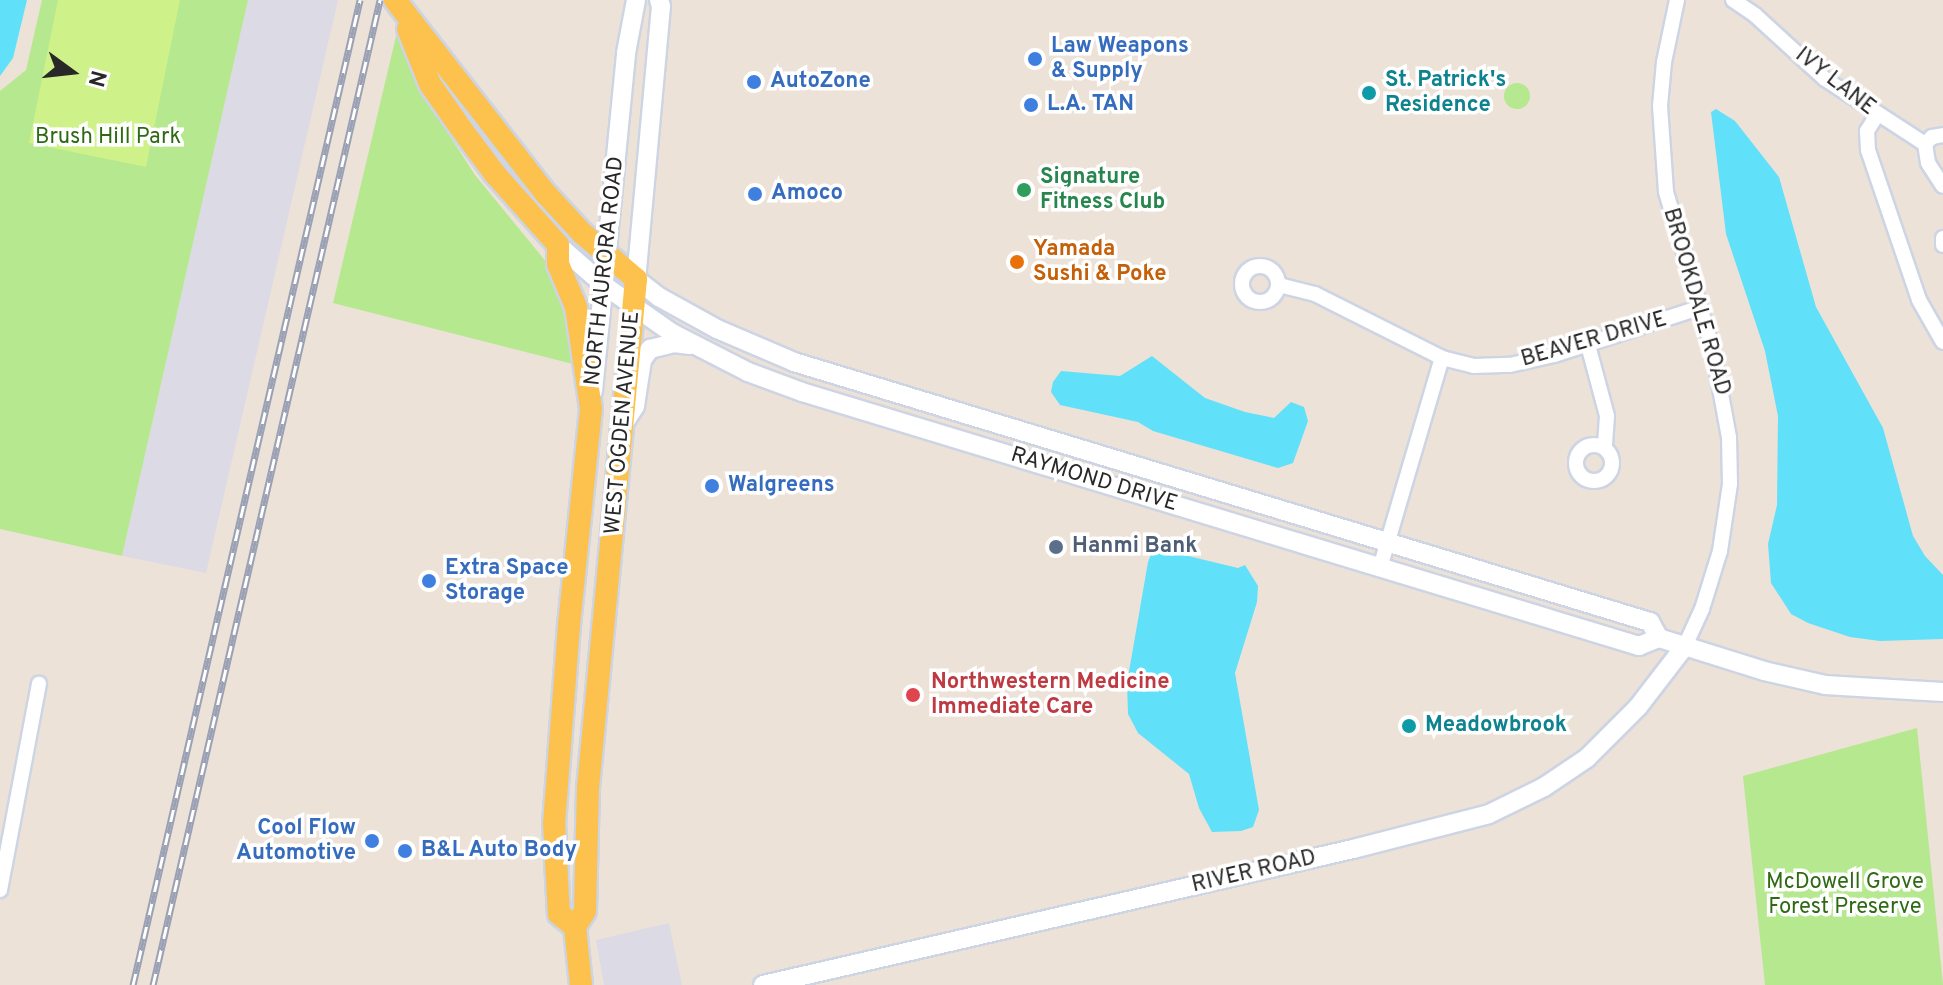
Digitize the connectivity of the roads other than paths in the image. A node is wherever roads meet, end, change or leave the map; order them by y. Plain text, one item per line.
1 (636, 0) edge
2 (659, 0) edge
3 (1677, 0) edge
4 (1733, 0) edge
5 (397, 3) edge
6 (1877, 115) junction
7 (1943, 135) edge
8 (1925, 144) junction
9 (1943, 186) edge
10 (1943, 238) edge
11 (558, 245) junction
12 (1943, 245) edge
13 (607, 255) junction
14 (636, 279) junction
15 (1279, 285) dead end
16 (605, 286) junction
17 (634, 308) junction
18 (1699, 308) junction
19 (1943, 342) edge
20 (693, 345) junction
21 (1588, 345) junction
22 (1442, 358) junction
23 (591, 409) junction
24 (623, 426) junction
25 (1605, 448) dead end
26 (577, 542) joint
27 (1387, 543) junction
28 (1380, 568) junction
29 (1659, 638) junction
30 (1685, 646) junction
31 (39, 684) dead end
32 (1943, 692) edge
33 (0, 890) edge
34 (575, 927) junction
35 (814, 979) edge
36 (581, 985) edge
37 (763, 985) edge

1 - 13 street, NORTH AURORA ROAD
2 - 14 street, NORTH AURORA ROAD
3 - 18 street, BROOKDALE ROAD
4 - 6 street, IVY LANE
5 - 11 main road, WEST OGDEN AVENUE
5 - 13 main road, WEST OGDEN AVENUE
6 - 8 street, IVY LANE
6 - 19 street
7 - 8 street
8 - 9 street
10 - 12 street
11 - 16 street, RAYMOND DRIVE
11 - 23 main road, WEST OGDEN AVENUE
13 - 14 main road, WEST OGDEN AVENUE
13 - 16 street, NORTH AURORA ROAD
14 - 17 main road, WEST OGDEN AVENUE
14 - 27 street, RAYMOND DRIVE
15 - 22 street, BEAVER DRIVE
16 - 17 street, RAYMOND DRIVE
16 - 23 street, NORTH AURORA ROAD
17 - 20 street, RAYMOND DRIVE
17 - 24 main road, WEST OGDEN AVENUE
18 - 21 street, BEAVER DRIVE
18 - 30 street, BROOKDALE ROAD
20 - 24 street
20 - 28 street, RAYMOND DRIVE
21 - 22 street, BEAVER DRIVE
21 - 25 street
22 - 27 street
23 - 26 main road, NORTH AURORA ROAD
24 - 34 main road, WEST OGDEN AVENUE
26 - 34 main road, WEST OGDEN AVENUE
27 - 28 street
27 - 29 street, RAYMOND DRIVE
28 - 29 street, RAYMOND DRIVE
29 - 30 street, RAYMOND DRIVE
30 - 32 street, RAYMOND DRIVE
30 - 35 street, RIVER ROAD
31 - 33 street
34 - 36 main road, WEST OGDEN AVENUE
35 - 37 street, RIVER ROAD

